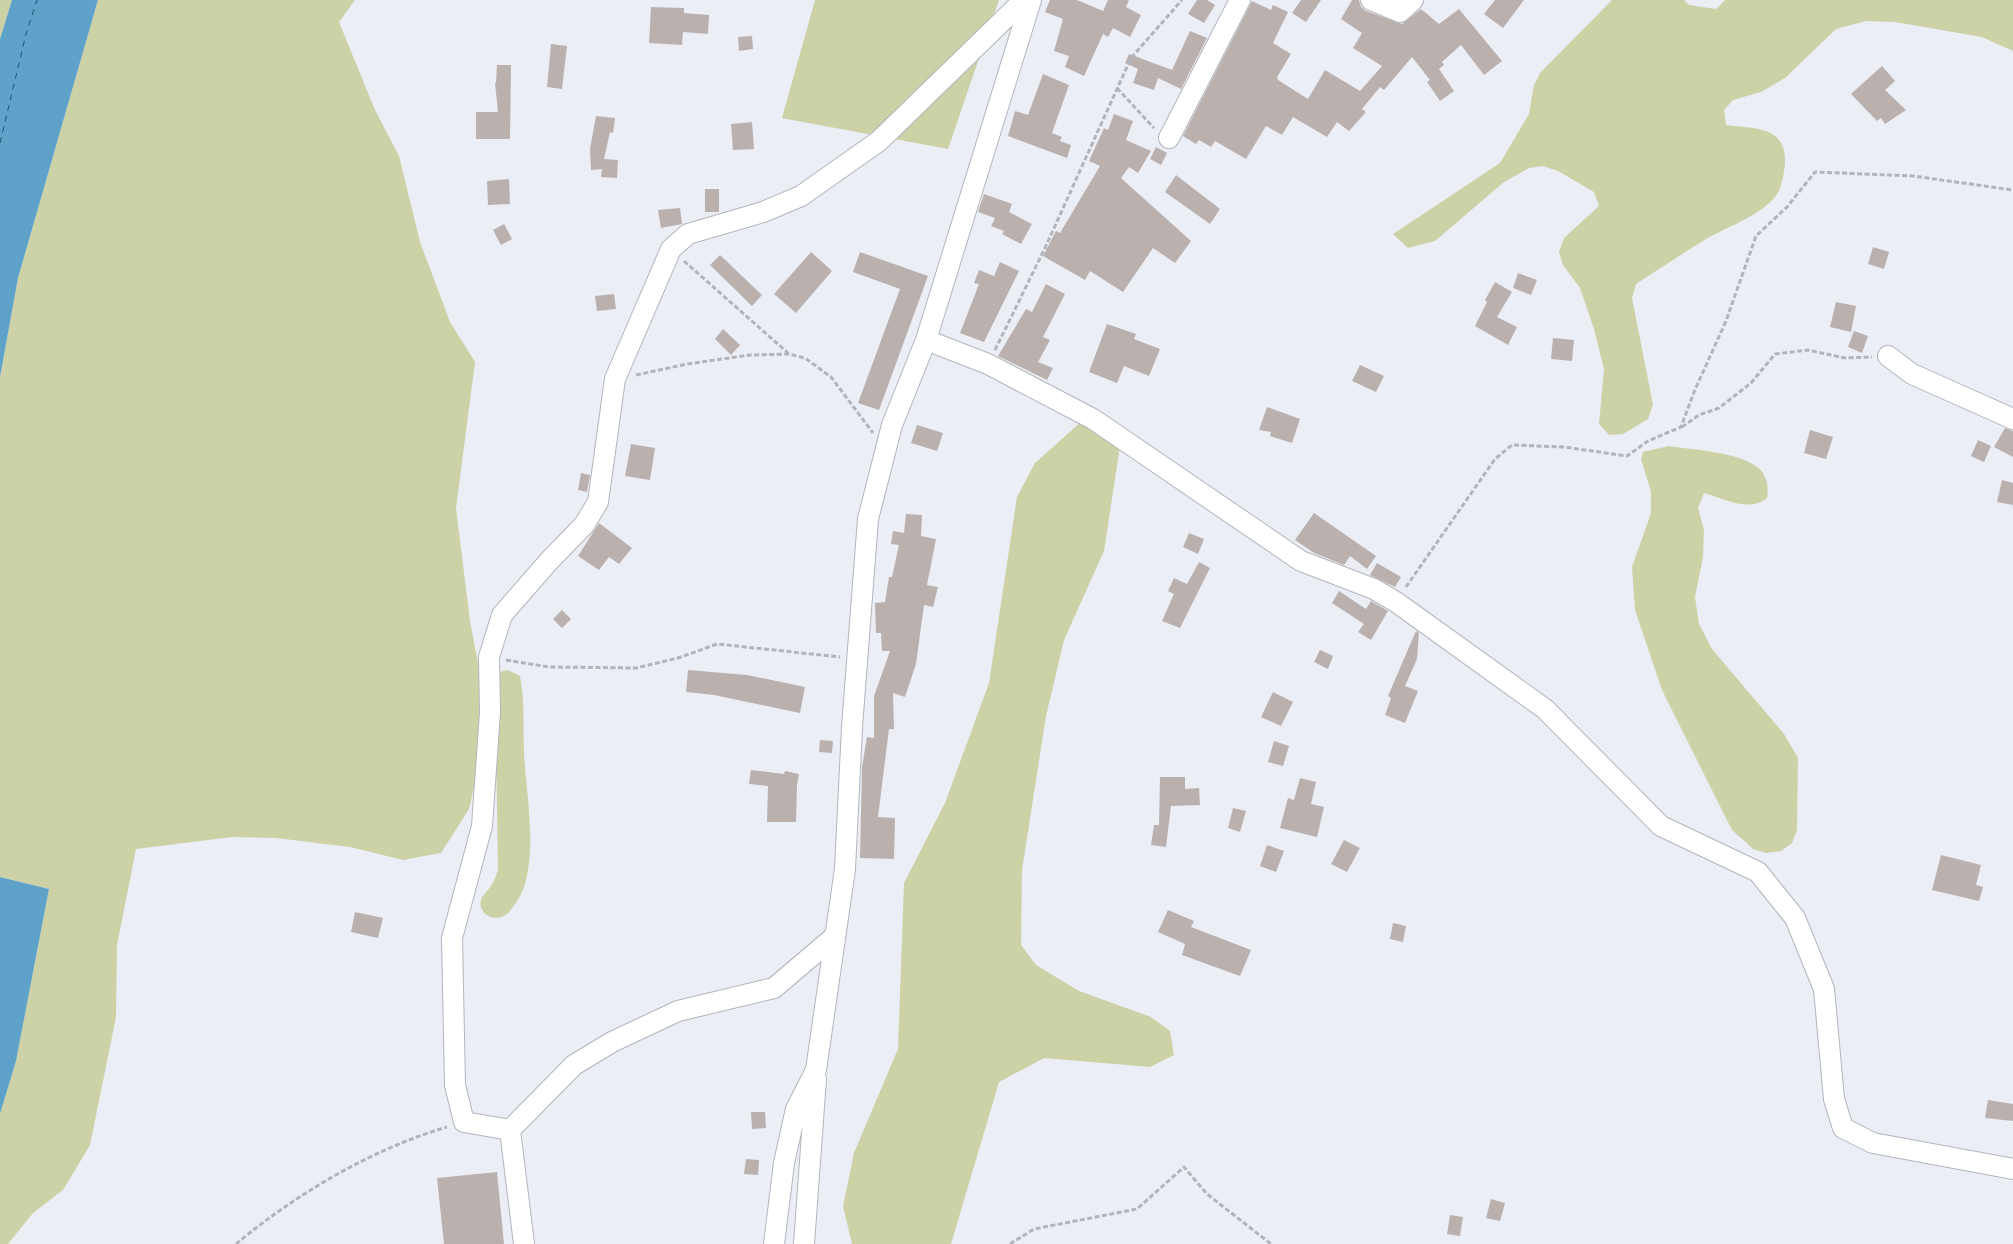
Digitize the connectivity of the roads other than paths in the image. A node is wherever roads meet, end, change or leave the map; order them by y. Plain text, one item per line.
1 (1024, 0) edge
2 (1031, 0) edge
3 (1240, 0) edge
4 (1371, 0) edge
5 (1414, 0) edge
6 (1169, 138) road end
7 (926, 340) junction
8 (1888, 356) road end
9 (2013, 419) edge
10 (834, 937) junction
11 (816, 1070) junction
12 (510, 1130) junction
13 (2013, 1169) edge
14 (524, 1244) edge
15 (774, 1244) edge
16 (804, 1244) edge

1 - 12 street
2 - 7 street
3 - 6 street
4 - 5 street
7 - 10 street
7 - 13 street
8 - 9 street
10 - 11 street
10 - 12 street
11 - 15 street
11 - 16 street
12 - 14 street

